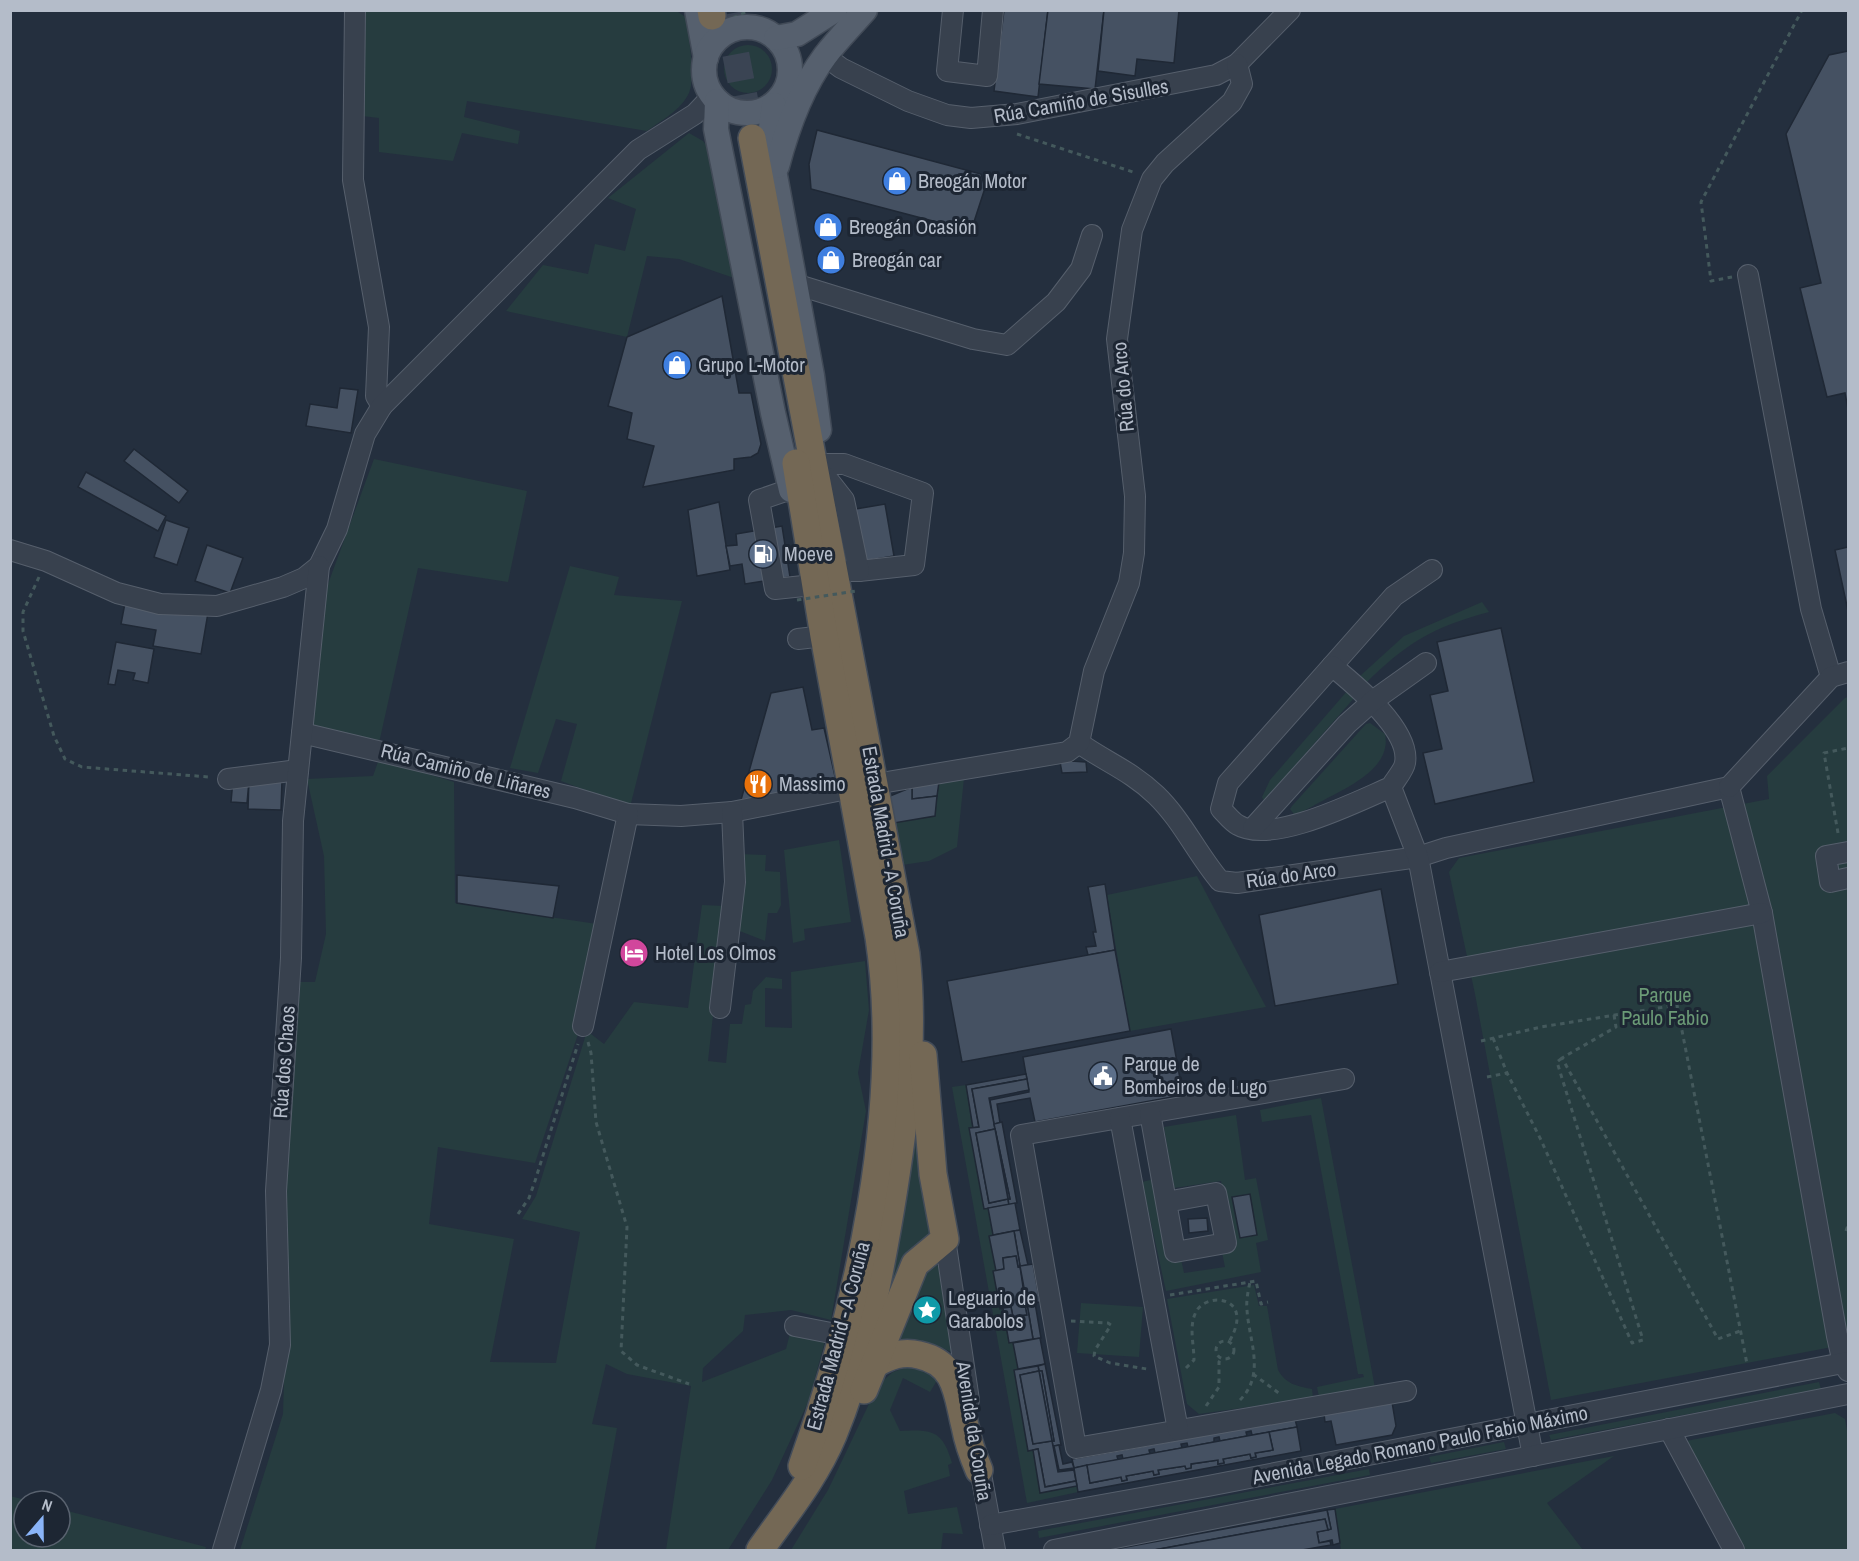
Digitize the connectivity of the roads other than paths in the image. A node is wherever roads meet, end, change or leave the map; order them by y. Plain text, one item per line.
1 (355, 10) edge
2 (835, 10) edge
3 (864, 10) edge
4 (953, 10) edge
5 (993, 10) edge
6 (1290, 10) edge
7 (725, 14) edge
8 (776, 38) junction
9 (825, 56) junction
10 (706, 58) junction
11 (1238, 64) junction
12 (790, 75) junction
13 (715, 99) junction
14 (774, 105) junction
15 (745, 139) tunnel mouth
16 (775, 175) junction
17 (1092, 235) dead end
18 (1748, 275) dead end
19 (795, 284) junction
20 (382, 406) junction
21 (825, 471) junction
22 (791, 489) junction
23 (10, 550) edge
24 (319, 566) junction
25 (1432, 570) dead end
26 (852, 578) junction
27 (805, 592) junction
28 (822, 631) junction
29 (1426, 663) dead end
30 (1332, 666) junction
31 (1840, 675) edge
32 (1374, 700) junction
33 (302, 733) junction
34 (1079, 743) junction
35 (298, 770) junction
36 (228, 779) road end
37 (863, 786) junction
38 (1391, 786) junction
39 (1729, 787) junction
40 (732, 812) junction
41 (628, 814) junction
42 (1254, 828) junction
43 (1848, 852) edge
44 (1418, 857) junction
45 (1848, 878) edge
46 (1762, 913) junction
47 (1440, 972) junction
48 (909, 983) junction
49 (720, 1008) dead end
50 (584, 1026) road end
51 (1344, 1079) dead end
52 (1150, 1113) junction
53 (1120, 1118) junction
54 (1166, 1202) dead end
55 (945, 1239) junction
56 (795, 1326) dead end
57 (841, 1335) junction
58 (875, 1364) junction
59 (1847, 1366) edge
60 (1406, 1390) dead end
61 (1848, 1394) edge
62 (1526, 1425) junction
63 (1668, 1429) junction
64 (1178, 1430) junction
65 (832, 1436) junction
66 (1533, 1456) junction
67 (980, 1470) junction
68 (990, 1525) junction
69 (767, 1540) edge
70 (223, 1551) edge
71 (995, 1551) edge
72 (1054, 1551) edge
73 (1734, 1551) edge

1 - 20 street
2 - 8 main road
3 - 9 main road
3 - 12 main road
4 - 5 street
6 - 11 street, Rúa Camiño de Sisulles
7 - 8 main road
7 - 10 main road
7 - 10 main road
8 - 12 main road
9 - 11 street, Rúa Camiño de Sisulles
9 - 16 main road
10 - 13 main road
11 - 34 street, Rúa do Arco
12 - 14 main road
13 - 14 main road
13 - 20 street
13 - 22 main road
14 - 16 main road
15 - 28 highway, Estrada Madrid - A Coruña
16 - 19 main road
17 - 19 street
18 - 31 street
19 - 21 main road
20 - 24 street
21 - 26 main road
21 - 26 street
22 - 27 main road
22 - 27 street
23 - 24 street
24 - 33 street, Rúa dos Chaos
25 - 30 street
26 - 28 main road
27 - 28 main road
28 - 37 highway, Estrada Madrid - A Coruña
29 - 32 street
30 - 32 street
30 - 42 street
31 - 39 street
32 - 38 street
32 - 42 street
33 - 35 street, Rúa dos Chaos
33 - 41 street, Rúa Camiño de Liñares
34 - 37 street
34 - 44 street, Rúa do Arco
35 - 36 street
35 - 70 street, Rúa dos Chaos
37 - 40 street, Rúa Camiño de Liñares
37 - 48 highway, Estrada Madrid - A Coruña
37 - 57 highway, Estrada Madrid - A Coruña
38 - 42 street
38 - 44 street
39 - 44 street
39 - 46 street
40 - 41 street, Rúa Camiño de Liñares
40 - 49 street
41 - 50 street
43 - 45 street
44 - 47 street
46 - 47 street
46 - 59 street
47 - 62 street
48 - 55 highway
48 - 65 highway, Estrada Madrid - A Coruña
51 - 52 street
52 - 53 street
52 - 54 street
53 - 64 street
53 - 64 street
55 - 58 highway
55 - 67 street, Avenida da Coruña
56 - 57 street
57 - 69 highway, Estrada Madrid - A Coruña
58 - 65 highway
58 - 67 highway
59 - 62 street, Avenida Legado Romano Paulo Fabio Máximo
60 - 64 street
61 - 63 street, Avenida Legado Romano Paulo Fabio Máximo
62 - 66 street
62 - 68 street, Avenida Legado Romano Paulo Fabio Máximo
63 - 66 street, Avenida Legado Romano Paulo Fabio Máximo
63 - 73 street
65 - 69 highway, Estrada Madrid - A Coruña
66 - 72 street, Avenida Legado Romano Paulo Fabio Máximo
67 - 68 street, Avenida da Coruña
68 - 71 street, Avenida da Coruña

